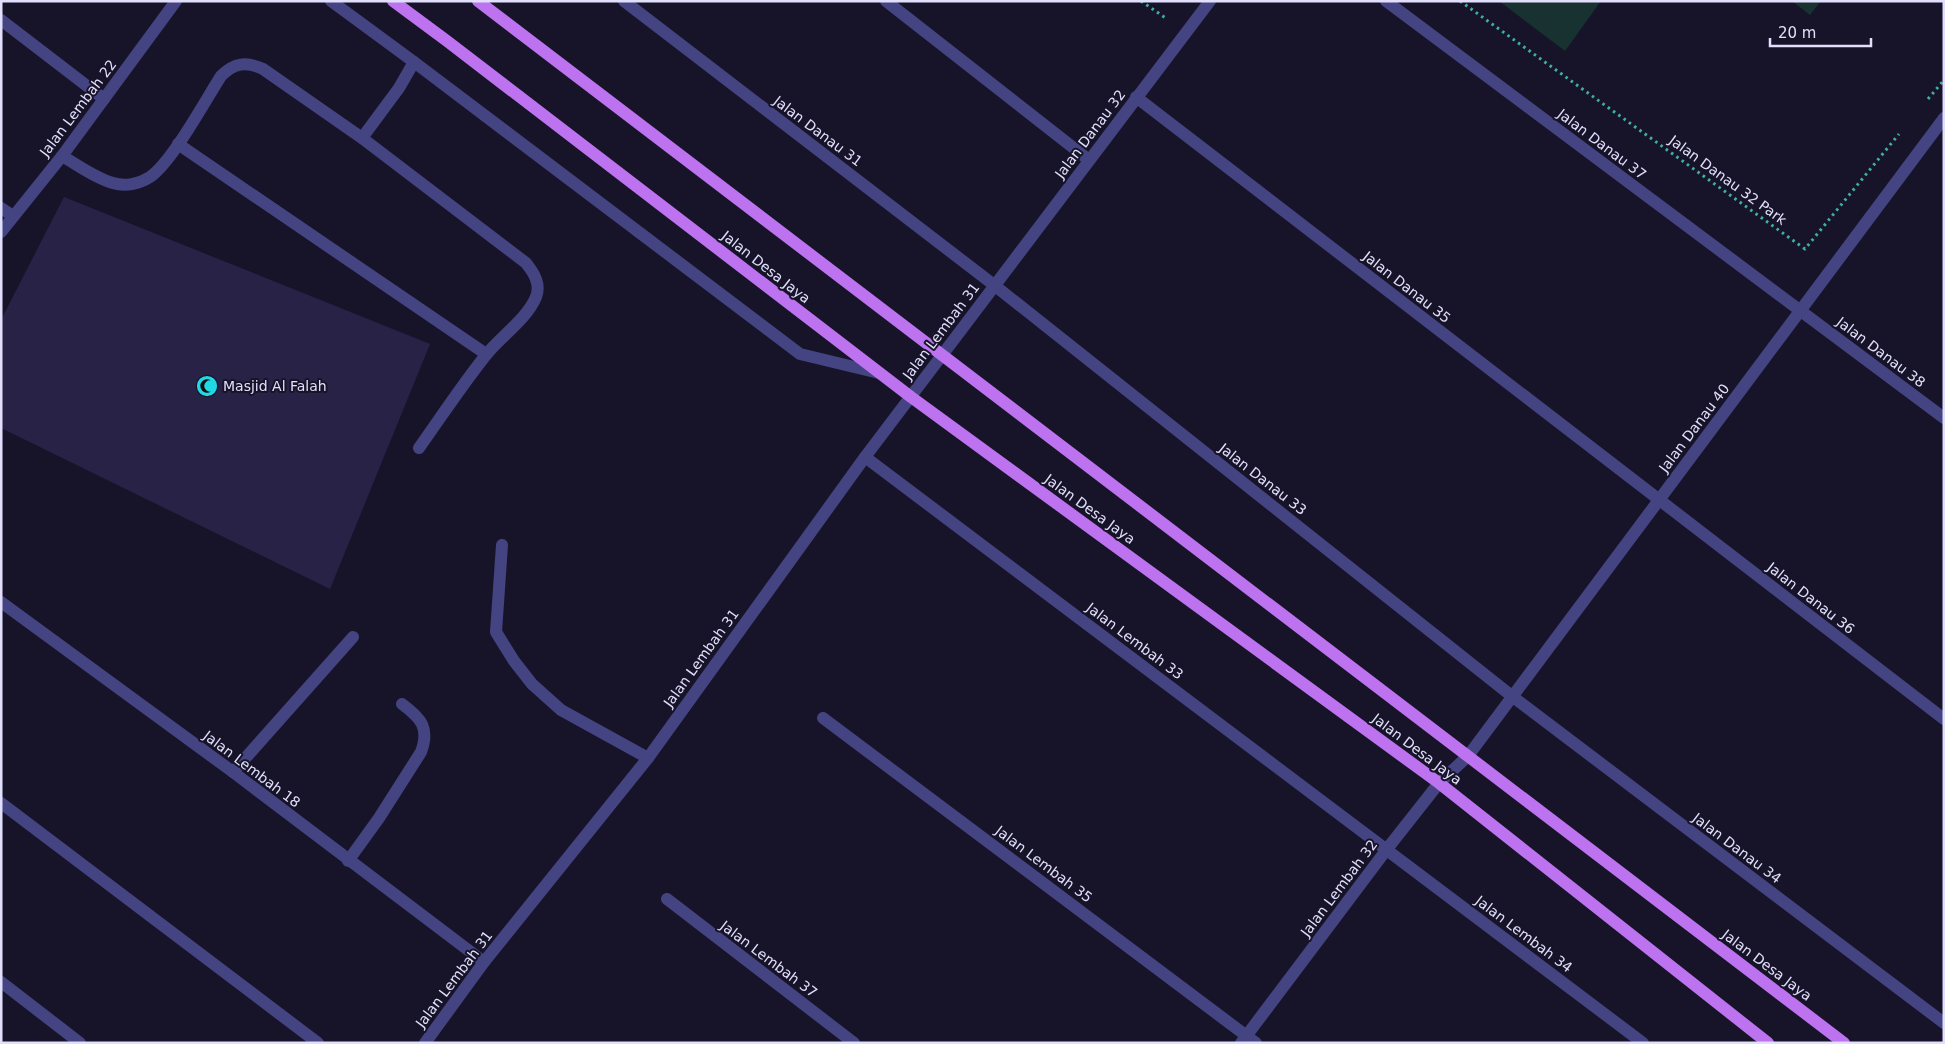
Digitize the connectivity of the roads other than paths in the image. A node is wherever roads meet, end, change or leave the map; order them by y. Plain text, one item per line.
1 (176, 1) edge
2 (331, 1) edge
3 (393, 1) edge
4 (478, 1) edge
5 (624, 1) edge
6 (886, 1) edge
7 (1210, 1) edge
8 (1386, 1) edge
9 (1, 20) edge
10 (414, 62) junction
11 (1136, 97) junction
12 (104, 99) junction
13 (1943, 119) edge
14 (362, 138) junction
15 (178, 144) junction
16 (62, 156) junction
17 (1089, 160) junction
18 (1, 208) edge
19 (13, 216) junction
20 (1, 232) edge
21 (994, 285) junction
22 (1801, 310) junction
23 (486, 354) junction
24 (942, 355) junction
25 (879, 373) junction
26 (911, 397) junction
27 (1944, 418) edge
28 (419, 448) dead end
29 (865, 457) junction
30 (1659, 500) junction
31 (502, 545) dead end
32 (1, 602) edge
33 (353, 638) dead end
34 (1513, 697) junction
35 (402, 704) dead end
36 (823, 718) dead end
37 (1944, 719) edge
38 (1468, 756) junction
39 (648, 758) junction
40 (233, 772) junction
41 (1439, 783) junction
42 (1, 803) edge
43 (1387, 848) junction
44 (348, 861) junction
45 (667, 899) dead end
46 (484, 962) junction
47 (1, 982) edge
48 (1944, 1023) edge
49 (1248, 1040) edge
50 (80, 1043) edge
51 (318, 1043) edge
52 (425, 1043) edge
53 (854, 1043) edge
54 (1643, 1043) edge
55 (1768, 1043) edge
56 (1844, 1043) edge

1 - 12 street, Jalan Lembah 22
2 - 10 street
3 - 25 main road, Jalan Desa Jaya
4 - 24 main road, Jalan Desa Jaya
5 - 21 street, Jalan Danau 31
6 - 17 street
7 - 11 street, Jalan Danau 32
8 - 22 street, Jalan Danau 37
9 - 12 street
10 - 14 street
10 - 25 street
11 - 17 street, Jalan Danau 32
11 - 30 street, Jalan Danau 35
12 - 16 street, Jalan Lembah 22
13 - 22 street, Jalan Danau 40
14 - 15 street
14 - 23 street
15 - 16 street
15 - 23 street
16 - 19 street, Jalan Lembah 22
17 - 21 street, Jalan Danau 32
18 - 19 street
19 - 20 street, Jalan Lembah 22
21 - 24 street, Jalan Lembah 31
21 - 34 street, Jalan Danau 33
22 - 27 street, Jalan Danau 38
22 - 30 street, Jalan Danau 40
23 - 28 street
24 - 26 street, Jalan Lembah 31
24 - 38 main road, Jalan Desa Jaya
25 - 26 main road, Jalan Desa Jaya
26 - 29 street, Jalan Lembah 31
26 - 41 main road, Jalan Desa Jaya
29 - 39 street, Jalan Lembah 31
29 - 43 street, Jalan Lembah 33
30 - 34 street, Jalan Danau 40
30 - 37 street, Jalan Danau 36
31 - 39 street
32 - 40 street, Jalan Lembah 18
33 - 40 street
34 - 38 street, Jalan Danau 40
34 - 48 street, Jalan Danau 34
35 - 44 street
36 - 49 street, Jalan Lembah 35
38 - 41 street, Jalan Lembah 32
38 - 56 main road, Jalan Desa Jaya
39 - 46 street, Jalan Lembah 31
40 - 44 street, Jalan Lembah 18
41 - 43 street, Jalan Lembah 32
41 - 55 main road, Jalan Desa Jaya
42 - 51 street
43 - 49 street, Jalan Lembah 32
43 - 54 street, Jalan Lembah 34
44 - 46 street, Jalan Lembah 18
45 - 53 street, Jalan Lembah 37
46 - 52 street, Jalan Lembah 31
47 - 50 street

